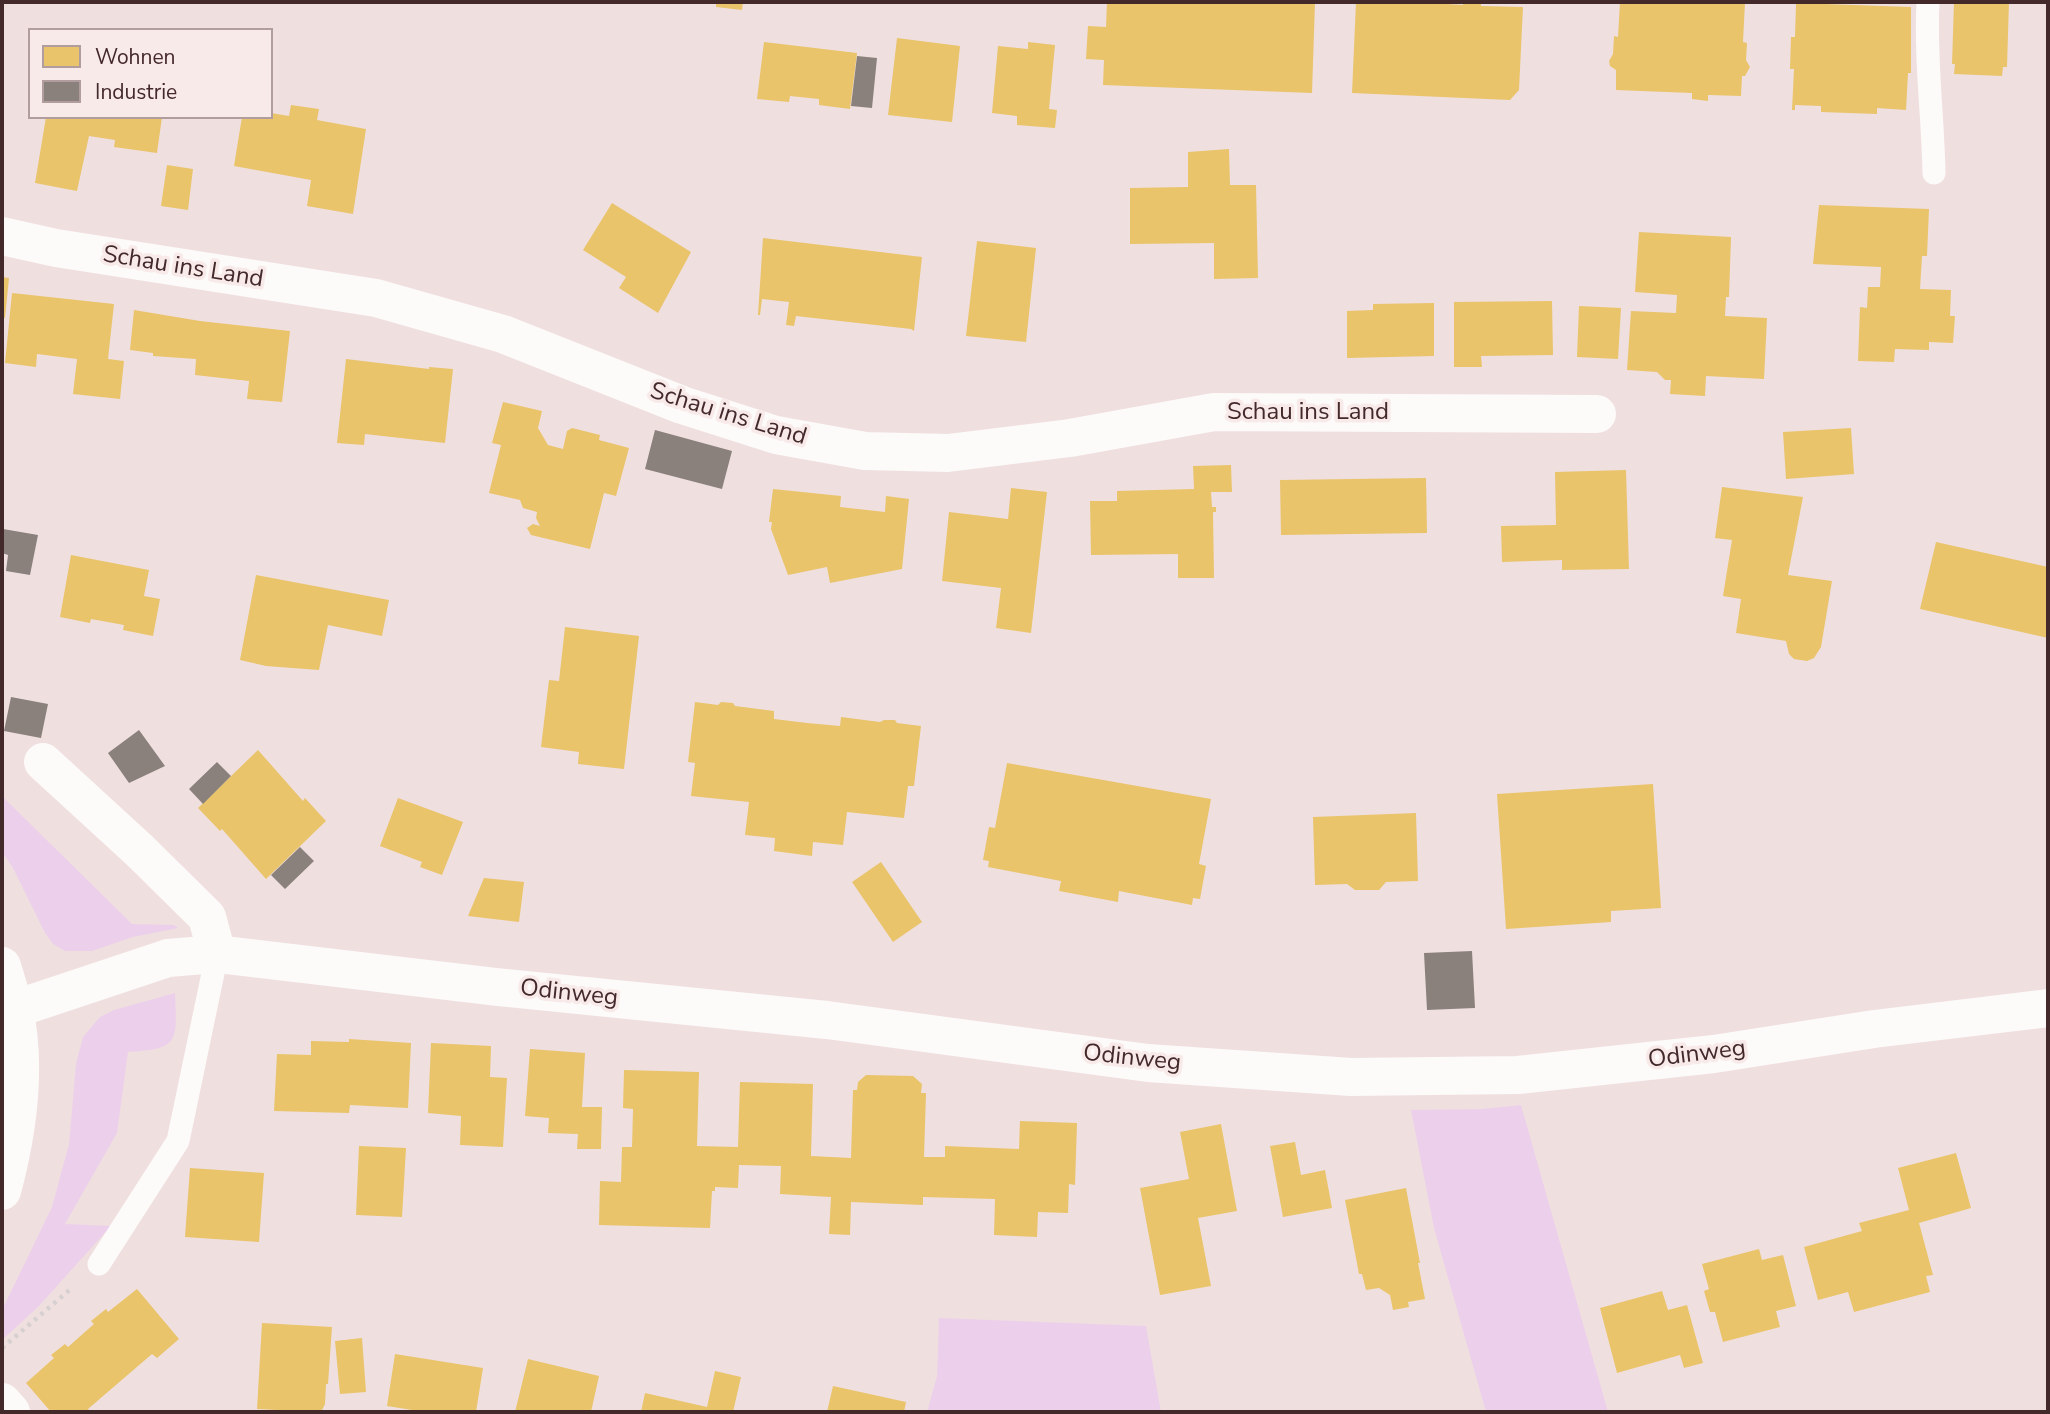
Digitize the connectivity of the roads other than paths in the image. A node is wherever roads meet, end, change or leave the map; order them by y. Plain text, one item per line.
1 (1928, 2) edge
2 (1934, 173) dead end
3 (2, 236) edge
4 (1597, 414) dead end
5 (43, 762) dead end
6 (217, 954) junction
7 (2, 966) edge
8 (2048, 1008) edge
9 (15, 1009) junction
10 (2, 1191) edge
11 (99, 1264) road end
12 (2, 1402) edge
13 (11, 1412) edge

1 - 2 lane
3 - 4 street, Schau ins Land
5 - 6 street
6 - 8 street, Odinweg
6 - 9 street, Odinweg
6 - 11 lane
7 - 9 street
9 - 10 street
12 - 13 street

